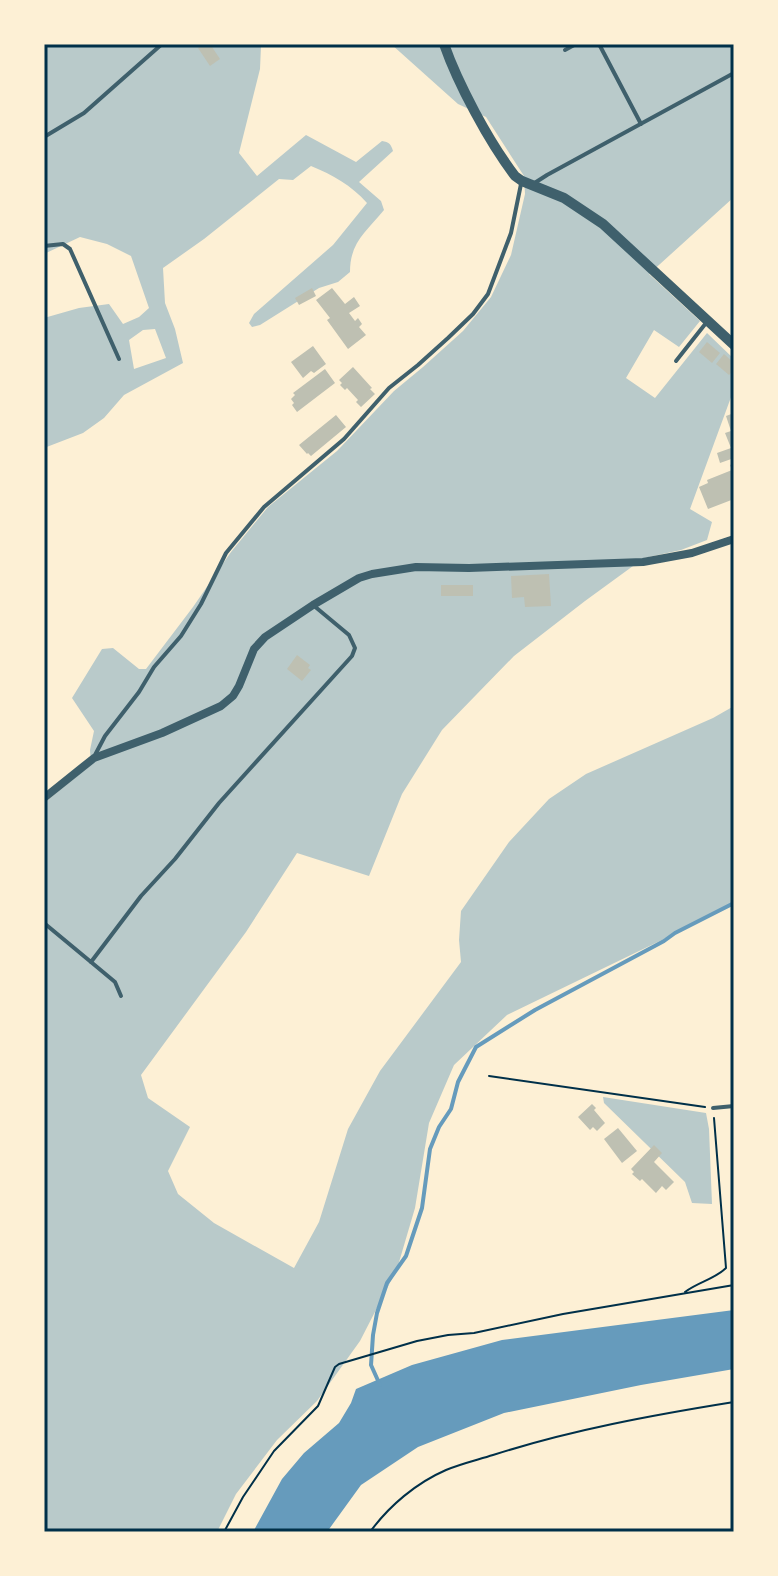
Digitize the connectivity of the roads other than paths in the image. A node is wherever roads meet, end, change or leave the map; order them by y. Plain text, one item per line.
1 (162, 44) edge
2 (444, 44) edge
3 (576, 44) edge
4 (599, 44) edge
5 (565, 50) dead end
6 (734, 73) edge
7 (641, 124) junction
8 (44, 137) edge
9 (527, 183) junction
10 (44, 246) edge
11 (708, 322) junction
12 (734, 345) edge
13 (119, 359) dead end
14 (676, 361) dead end
15 (734, 539) edge
16 (313, 605) junction
17 (94, 758) junction
18 (44, 798) edge
19 (44, 923) edge
20 (91, 962) junction
21 (121, 996) dead end
22 (734, 1106) edge
23 (713, 1108) road end

1 - 8 lane
2 - 9 street
3 - 5 lane
4 - 7 lane
6 - 7 lane
7 - 9 lane
9 - 11 street
9 - 17 lane
10 - 13 lane
11 - 12 street
11 - 14 lane
15 - 16 street
16 - 17 street
16 - 20 lane
17 - 18 street
19 - 20 lane
20 - 21 lane
22 - 23 lane

